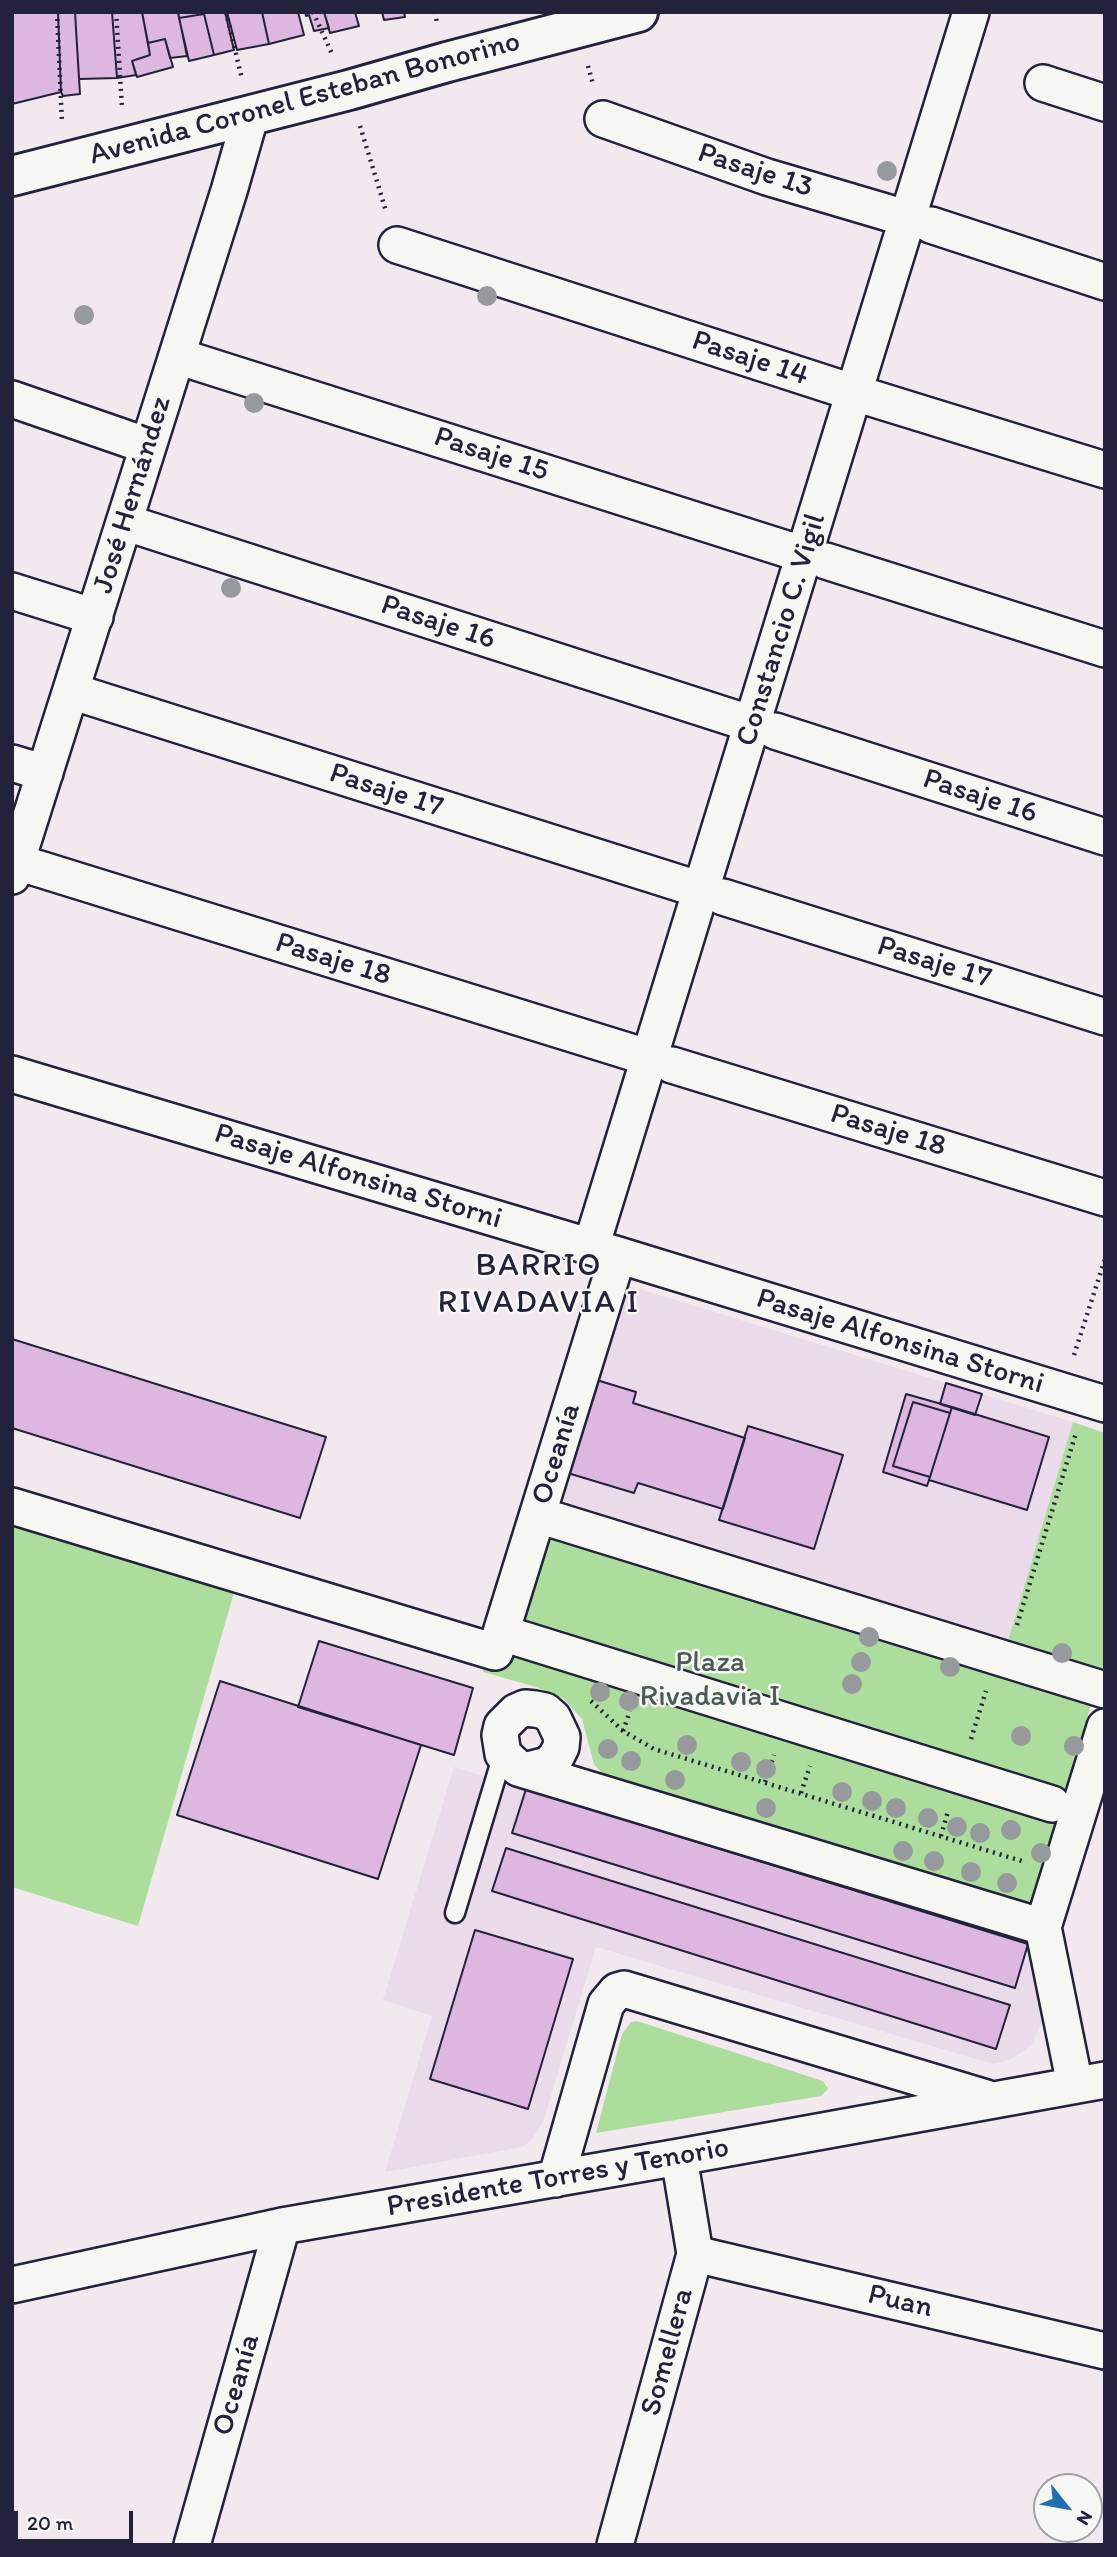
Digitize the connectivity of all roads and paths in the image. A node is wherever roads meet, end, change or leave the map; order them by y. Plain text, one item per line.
1 (57, 12) edge
2 (116, 12) edge
3 (226, 12) edge
4 (638, 12) edge
5 (971, 12) edge
6 (576, 22) edge
7 (1043, 83) dead end
8 (349, 90) junction
9 (1105, 103) edge
10 (251, 114) junction
11 (603, 119) joint
12 (125, 147) junction
13 (64, 163) junction
14 (12, 176) edge
15 (920, 222) junction
16 (397, 245) joint
17 (1105, 282) edge
18 (177, 356) junction
19 (855, 393) junction
20 (12, 399) edge
21 (148, 446) junction
22 (1105, 470) edge
23 (124, 522) junction
24 (816, 558) junction
25 (12, 591) edge
26 (94, 617) junction
27 (1105, 649) edge
28 (71, 691) junction
29 (764, 727) junction
30 (29, 768) edge
31 (1105, 837) edge
32 (15, 869) edge
33 (712, 893) junction
34 (1105, 1017) edge
35 (661, 1061) junction
36 (12, 1074) edge
37 (1105, 1198) edge
38 (604, 1251) junction
39 (1105, 1259) edge
40 (1084, 1398) edge
41 (12, 1506) edge
42 (538, 1516) junction
43 (498, 1643) junction
44 (1007, 1659) junction
45 (1105, 1690) edge
46 (589, 1698) dead end
47 (1105, 1727) edge
48 (562, 1737) junction
49 (516, 1762) junction
50 (590, 1789) junction
51 (1052, 1804) dead end
52 (1061, 1866) junction
53 (456, 1913) dead end
54 (1043, 1927) junction
55 (1090, 2082) edge
56 (992, 2100) junction
57 (679, 2157) junction
58 (556, 2179) junction
59 (282, 2226) junction
60 (695, 2254) junction
61 (12, 2285) edge
62 (1105, 2351) edge
63 (192, 2545) edge
64 (615, 2545) edge

1 - 13 path
2 - 12 path
3 - 10 path
4 - 6 street, Avenida Coronel Esteban Bonorino
5 - 15 street, Constancio C. Vigil
6 - 8 street, Avenida Coronel Esteban Bonorino
6 - 11 path
7 - 9 street
8 - 10 street, Avenida Coronel Esteban Bonorino
8 - 16 path
10 - 12 street, Avenida Coronel Esteban Bonorino
10 - 18 street, José Hernández
11 - 15 street, Pasaje 13
12 - 13 street, Avenida Coronel Esteban Bonorino
13 - 14 street, Avenida Coronel Esteban Bonorino
15 - 17 street, Pasaje 13
15 - 19 street, Constancio C. Vigil
16 - 19 street, Pasaje 14
18 - 21 street, José Hernández
18 - 24 street, Pasaje 15
19 - 22 street, Pasaje 14
19 - 24 street, Constancio C. Vigil
20 - 21 street
21 - 23 street, José Hernández
23 - 26 street, José Hernández
23 - 29 street, Pasaje 16
24 - 27 street, Pasaje 15
24 - 29 street, Constancio C. Vigil
25 - 26 street
26 - 28 street, José Hernández
28 - 30 street, José Hernández
28 - 33 street, Pasaje 17
29 - 31 street, Pasaje 16
29 - 33 street, Constancio C. Vigil
30 - 32 street, José Hernández
32 - 35 street, Pasaje 18
33 - 34 street, Pasaje 17
33 - 35 street, Constancio C. Vigil
35 - 37 street, Pasaje 18
35 - 38 street, Constancio C. Vigil
36 - 38 street, Pasaje Alfonsina Storni
38 - 40 street, Pasaje Alfonsina Storni
38 - 42 street, Oceanía
39 - 40 path
40 - 44 path
41 - 43 street
42 - 43 street, Oceanía
42 - 44 street
43 - 51 street
44 - 45 street
46 - 52 path
47 - 52 street
48 - 49 street
48 - 49 street
48 - 50 street
49 - 50 street
49 - 53 lane
50 - 54 street
52 - 54 street
54 - 55 street
55 - 56 street, Presidente Torres y Tenorio
56 - 57 street, Presidente Torres y Tenorio
56 - 58 street
57 - 58 street, Presidente Torres y Tenorio
57 - 60 street, Somellera
58 - 59 street, Presidente Torres y Tenorio
59 - 61 street, Presidente Torres y Tenorio
59 - 63 street, Oceanía
60 - 62 street, Puan
60 - 64 street, Somellera

